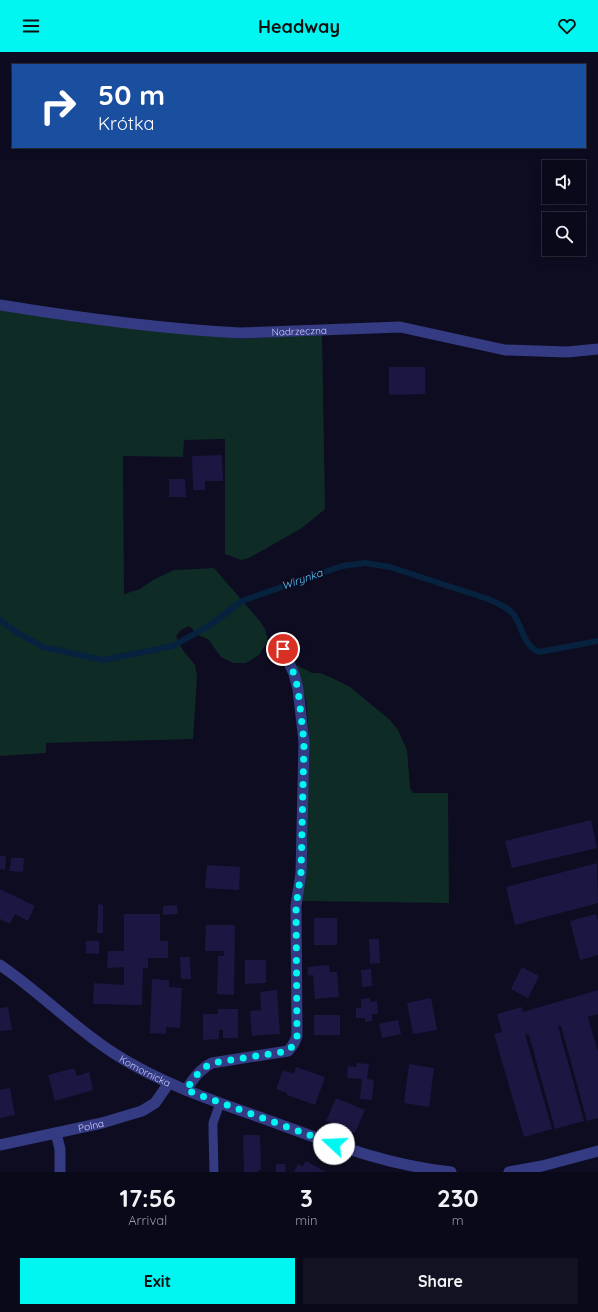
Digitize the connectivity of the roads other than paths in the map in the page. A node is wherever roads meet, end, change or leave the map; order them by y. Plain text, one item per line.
1 (0, 305) edge
2 (598, 349) edge
3 (283, 649) dead end
4 (0, 965) edge
5 (169, 1083) junction
6 (186, 1090) junction
7 (220, 1103) junction
8 (56, 1133) junction
9 (0, 1145) edge
10 (598, 1151) edge
11 (60, 1172) edge
12 (214, 1172) edge
13 (451, 1172) edge
14 (509, 1172) edge

1 - 2 street, Nadrzeczna
3 - 6 street
4 - 5 street, Komornicka
5 - 6 street, Komornicka
5 - 8 street, Polna
6 - 7 street, Komornicka
7 - 12 lane
7 - 13 street, Komornicka
8 - 9 street, Polna
8 - 11 street
10 - 14 street

